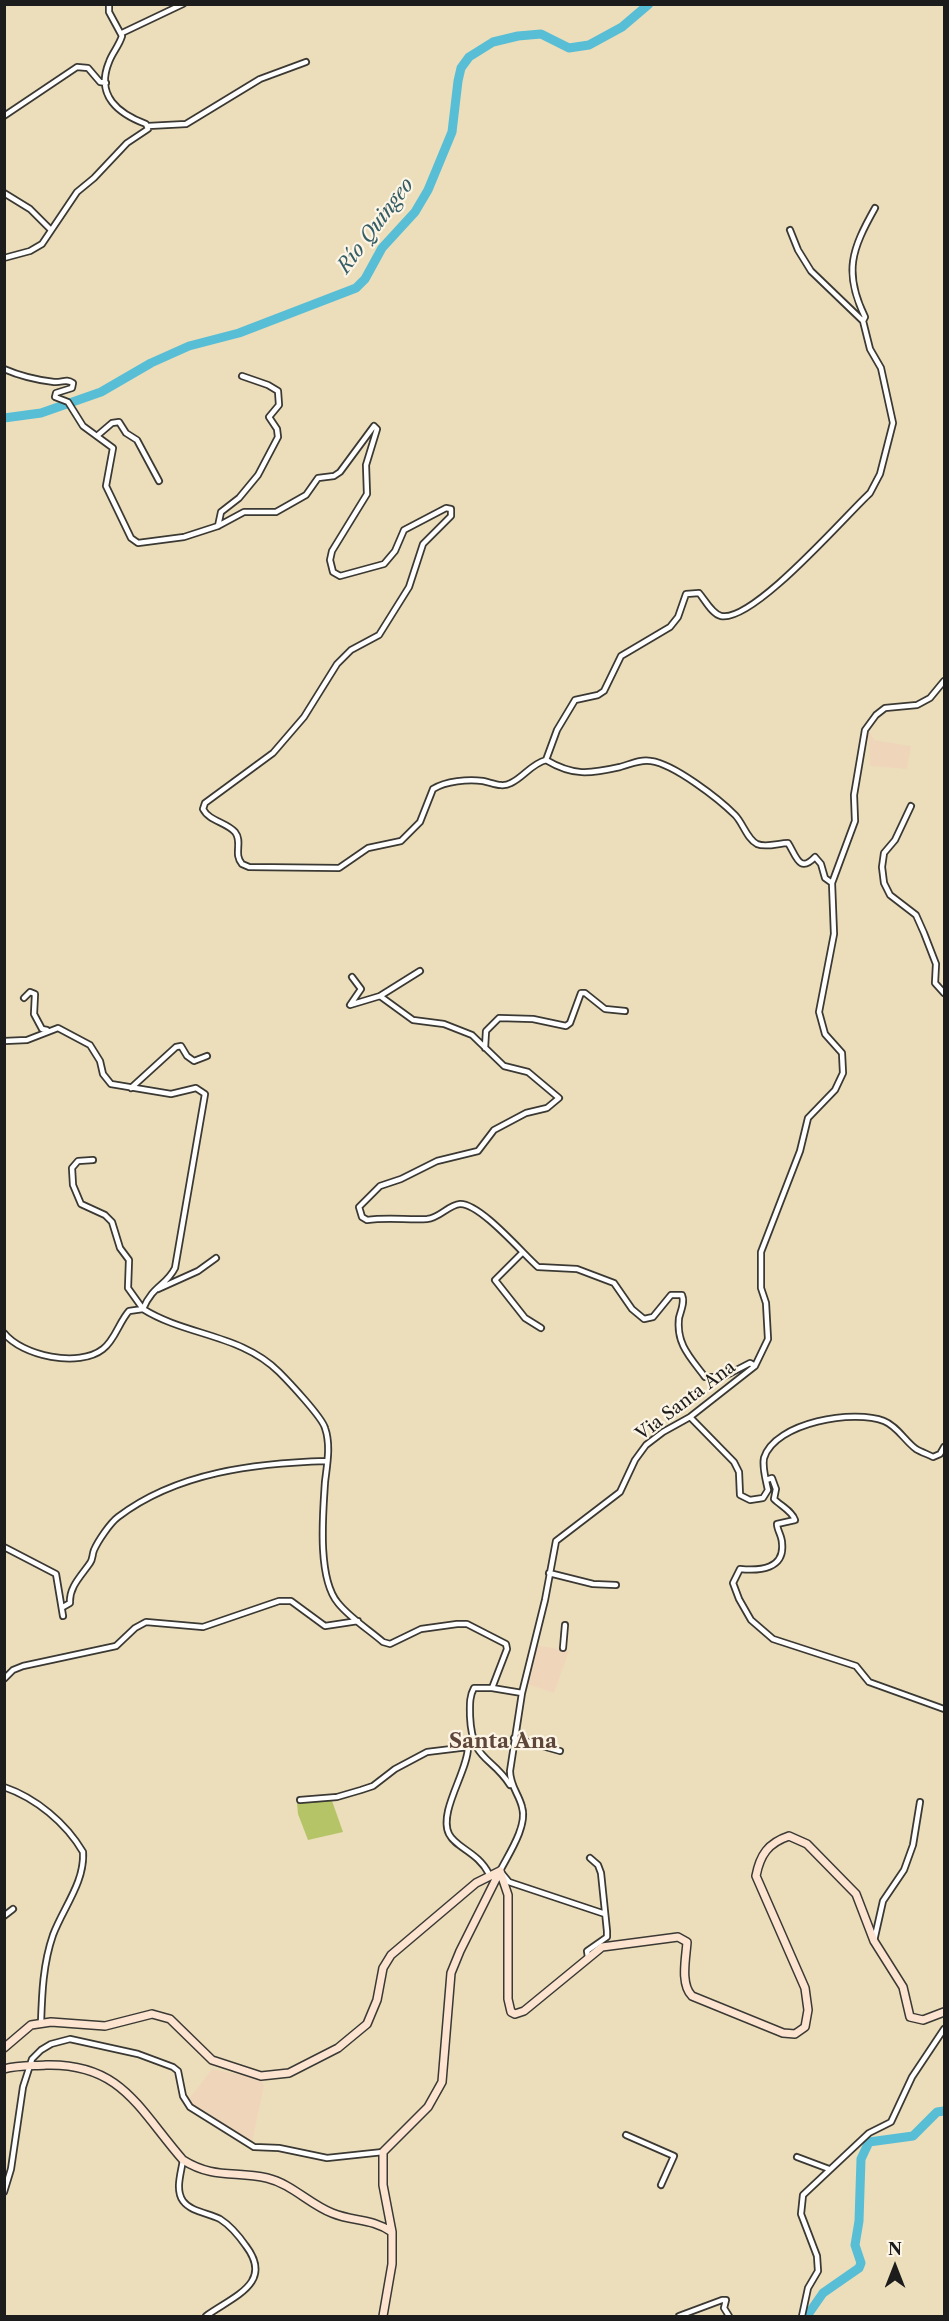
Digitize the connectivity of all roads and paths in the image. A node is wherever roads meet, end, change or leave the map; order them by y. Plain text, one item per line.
1 (109, 4) edge
2 (183, 4) edge
3 (122, 33) junction
4 (306, 62) dead end
5 (106, 83) junction
6 (4, 116) edge
7 (148, 126) junction
8 (4, 193) edge
9 (875, 208) dead end
10 (51, 230) junction
11 (790, 230) dead end
12 (4, 258) edge
13 (863, 321) junction
14 (4, 369) edge
15 (242, 376) dead end
16 (99, 435) junction
17 (159, 481) dead end
18 (218, 526) junction
19 (945, 681) edge
20 (546, 759) junction
21 (911, 806) dead end
22 (832, 883) junction
23 (420, 971) dead end
24 (352, 977) dead end
25 (945, 993) edge
26 (380, 996) junction
27 (24, 998) dead end
28 (625, 1011) dead end
29 (49, 1031) junction
30 (4, 1041) edge
31 (485, 1048) junction
32 (207, 1056) dead end
33 (131, 1088) junction
34 (93, 1160) dead end
35 (522, 1253) junction
36 (216, 1257) dead end
37 (152, 1291) junction
38 (143, 1309) junction
39 (541, 1328) dead end
40 (4, 1333) edge
41 (754, 1366) junction
42 (690, 1418) junction
43 (945, 1448) edge
44 (327, 1461) junction
45 (766, 1480) junction
46 (4, 1547) edge
47 (549, 1573) junction
48 (616, 1585) dead end
49 (63, 1607) junction
50 (63, 1616) dead end
51 (358, 1621) junction
52 (566, 1625) dead end
53 (563, 1648) dead end
54 (4, 1679) edge
55 (492, 1688) junction
56 (522, 1693) junction
57 (945, 1708) edge
58 (514, 1738) junction
59 (475, 1743) junction
60 (468, 1747) junction
61 (560, 1752) dead end
62 (4, 1787) edge
63 (513, 1790) junction
64 (300, 1800) dead end
65 (920, 1803) dead end
66 (591, 1858) dead end
67 (500, 1871) junction
68 (489, 1874) junction
69 (13, 1909) dead end
70 (605, 1914) junction
71 (4, 1916) edge
72 (874, 1941) junction
73 (588, 1957) junction
74 (945, 2012) edge
75 (41, 2023) junction
76 (945, 2029) edge
77 (4, 2048) edge
78 (28, 2066) junction
79 (4, 2069) edge
80 (626, 2135) dead end
81 (383, 2152) junction
82 (797, 2157) dead end
83 (183, 2160) junction
84 (829, 2169) junction
85 (661, 2185) dead end
86 (4, 2192) edge
87 (392, 2232) junction
88 (206, 2316) edge
89 (383, 2316) edge
90 (679, 2316) edge
91 (729, 2316) edge
92 (802, 2316) edge

1 - 3 street
2 - 3 street
3 - 5 street
4 - 7 street
5 - 6 street
5 - 7 street
7 - 10 street
8 - 10 street
9 - 13 street
10 - 12 street
11 - 13 street
13 - 20 street
14 - 16 street
15 - 18 street
16 - 17 street
16 - 18 street
18 - 20 street
19 - 22 street, Via Santa Ana
20 - 22 street
21 - 25 street
22 - 41 street, Via Santa Ana
23 - 26 street
24 - 26 street
26 - 31 street
27 - 29 street
28 - 31 street
29 - 30 street
29 - 33 street
31 - 35 street
32 - 33 street
33 - 37 street
34 - 38 street
35 - 39 street
35 - 41 street
36 - 37 street
37 - 38 street
38 - 40 street
38 - 44 street
41 - 42 street, Via Santa Ana
42 - 45 street
42 - 47 street, Via Santa Ana
43 - 45 street
44 - 49 street
44 - 51 street
45 - 57 street
46 - 49 street
47 - 48 street
47 - 56 street, Via Santa Ana
49 - 50 street
51 - 54 street
51 - 55 street
52 - 53 street
55 - 56 street
55 - 59 street
56 - 58 street, Via Santa Ana
58 - 61 street
58 - 63 street, Via Santa Ana
59 - 60 street
59 - 63 street
60 - 64 street
60 - 68 street
62 - 75 street
63 - 67 street, Via Santa Ana
65 - 72 street
66 - 70 street
67 - 68 street
67 - 70 street
67 - 73 street
67 - 81 street
68 - 75 street
69 - 71 street
70 - 73 street
72 - 73 street
72 - 74 street
75 - 77 street
76 - 84 street
78 - 79 street
78 - 81 street
78 - 83 street
78 - 86 street
80 - 85 street
81 - 87 street
82 - 84 street
83 - 87 street
83 - 88 street
84 - 92 street
87 - 89 street
90 - 91 street

